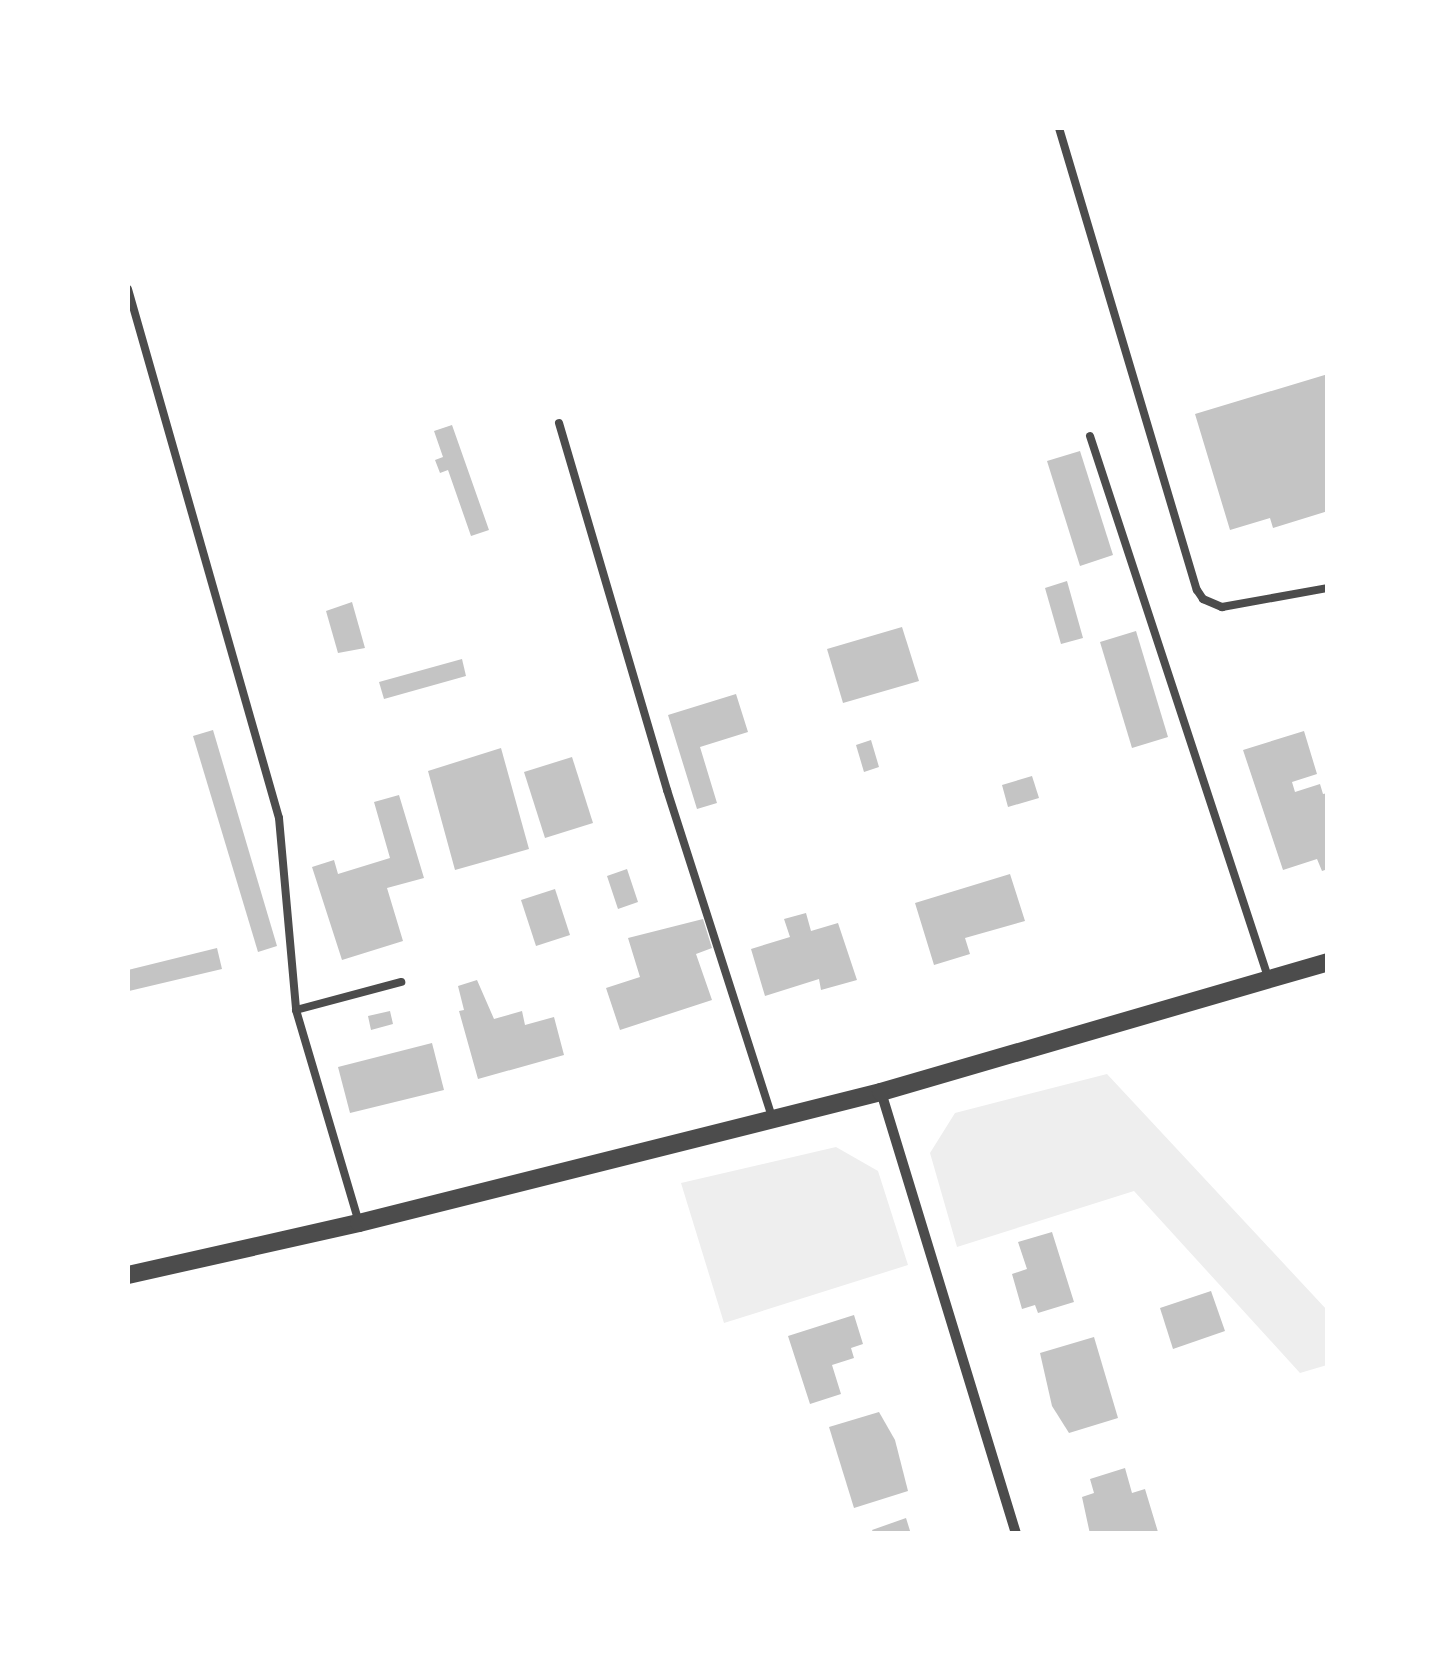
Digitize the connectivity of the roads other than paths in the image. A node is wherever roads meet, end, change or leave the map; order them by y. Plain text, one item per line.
1 (1059, 128) edge
2 (128, 289) edge
3 (559, 423) dead end
4 (1090, 436) dead end
5 (1328, 588) edge
6 (1328, 962) edge
7 (1270, 981) junction
8 (401, 982) dead end
9 (296, 1010) junction
10 (881, 1092) junction
11 (772, 1120) junction
12 (359, 1223) junction
13 (128, 1275) edge
14 (1016, 1534) edge

1 - 5 lane
2 - 9 lane
3 - 11 lane
4 - 7 lane
6 - 7 street
7 - 10 street
8 - 9 lane
9 - 12 lane
10 - 11 street
10 - 14 street
11 - 12 street
12 - 13 street

